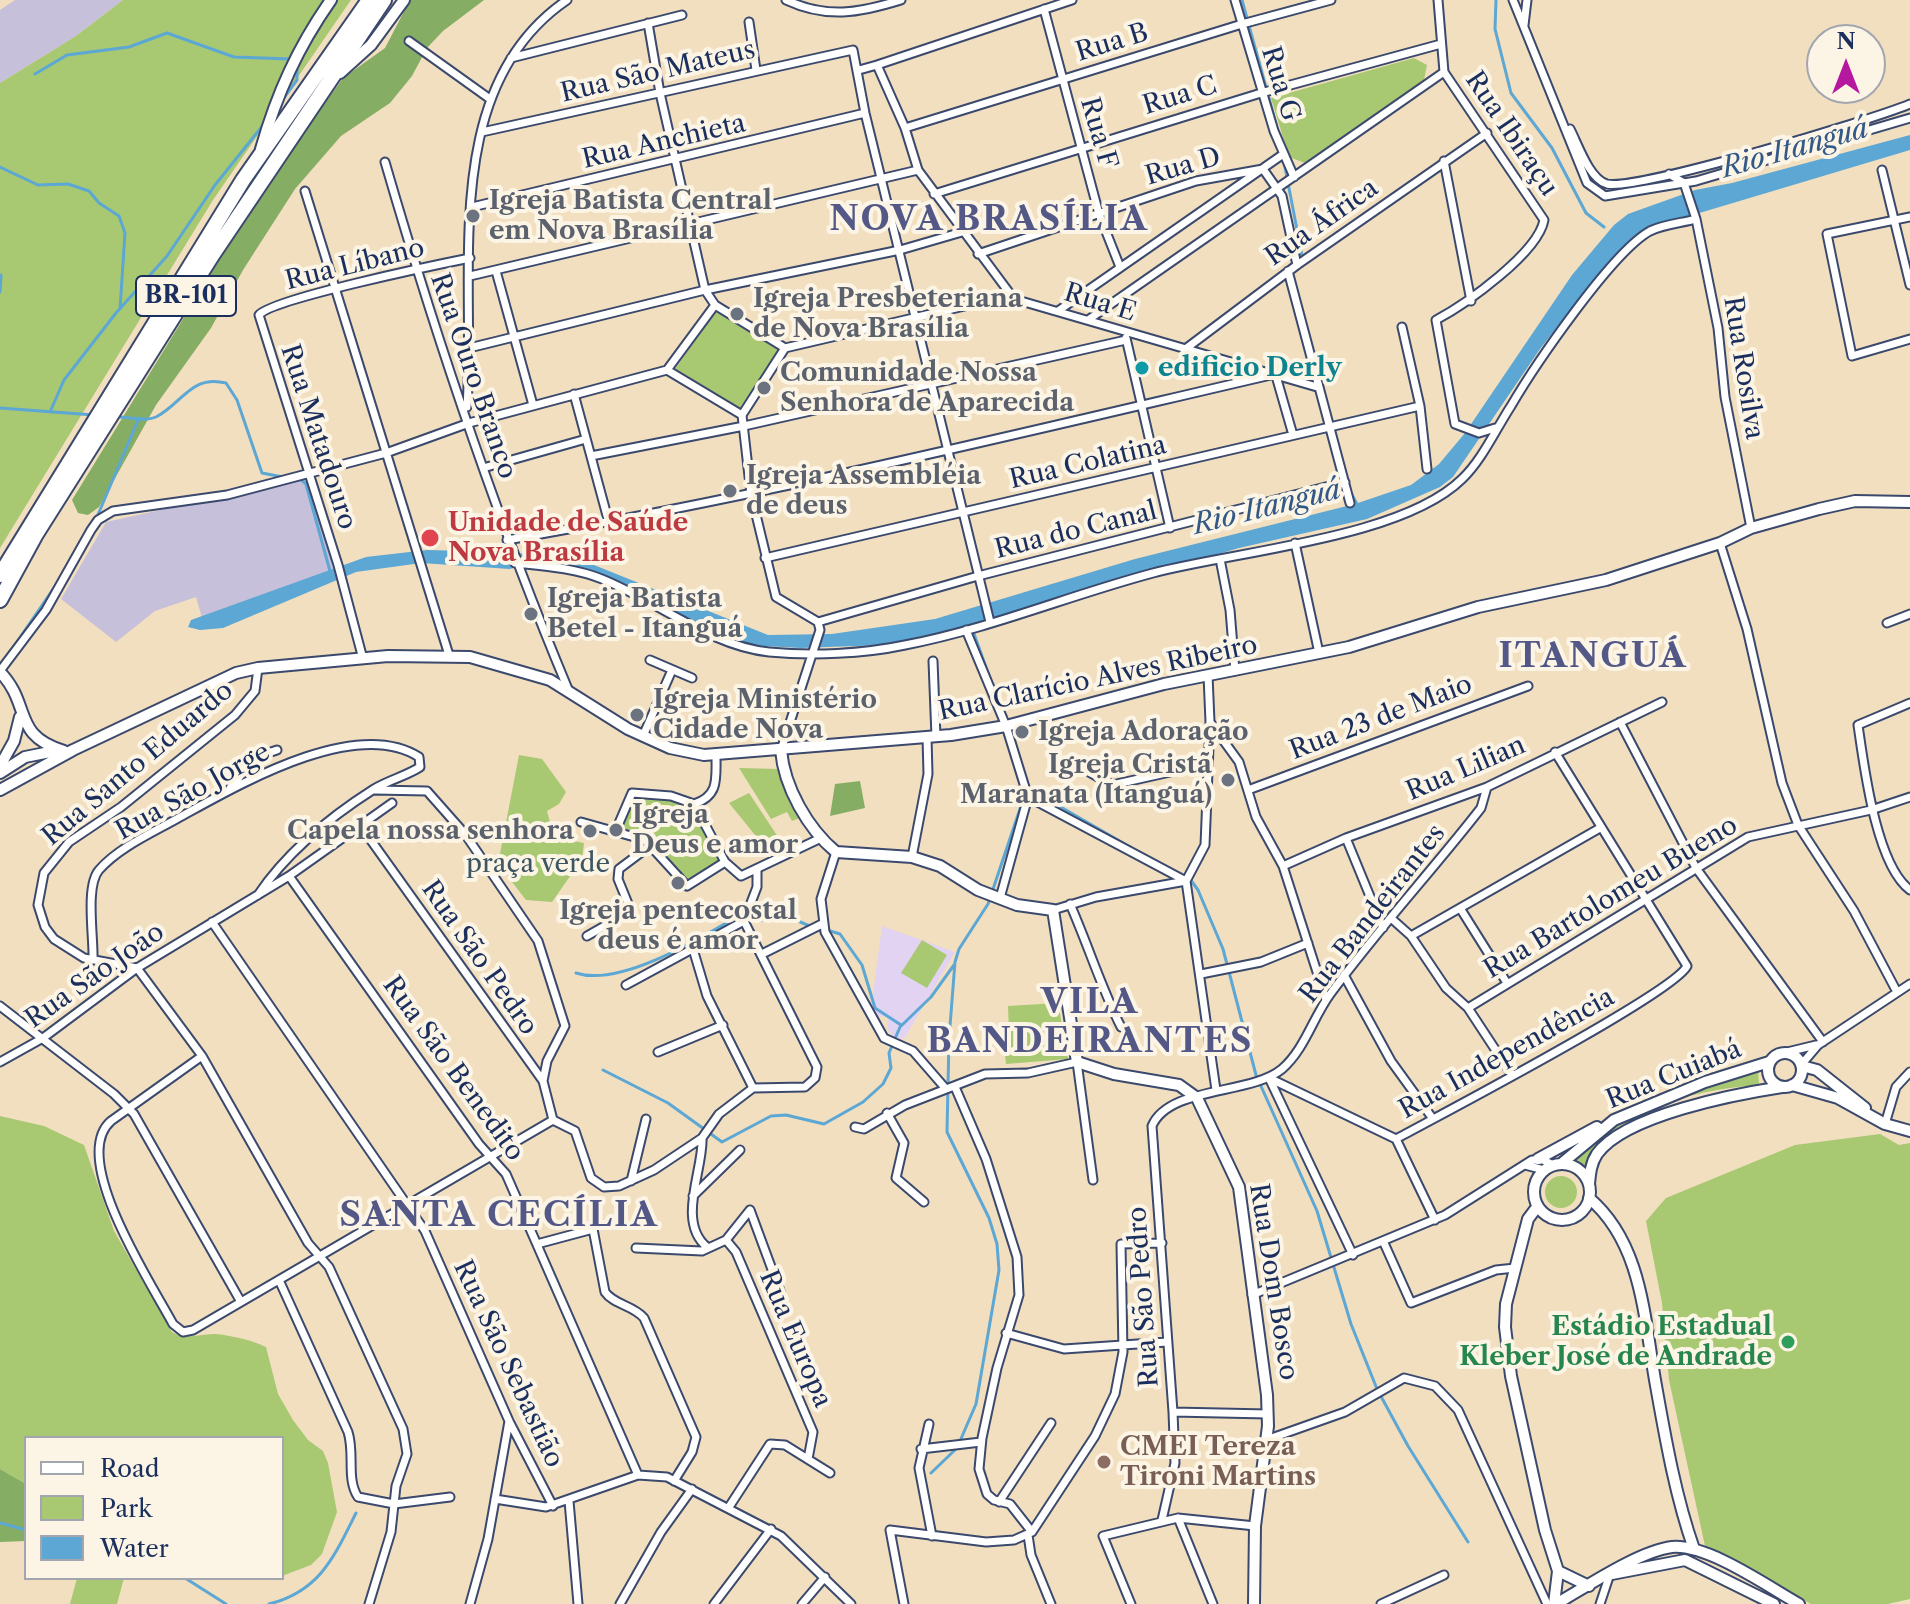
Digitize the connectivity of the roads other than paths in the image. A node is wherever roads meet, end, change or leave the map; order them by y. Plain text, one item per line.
1 (331, 0) edge
2 (369, 0) edge
3 (384, 0) edge
4 (404, 0) edge
5 (567, 0) edge
6 (786, 0) edge
7 (901, 0) edge
8 (1072, 0) edge
9 (1235, 0) edge
10 (1331, 0) edge
11 (1438, 0) edge
12 (1513, 0) edge
13 (1527, 0) edge
14 (1044, 9) junction
15 (682, 15) dead end
16 (749, 22) dead end
17 (648, 23) junction
18 (1242, 24) junction
19 (1524, 31) junction
20 (409, 41) dead end
21 (1441, 44) junction
22 (511, 58) junction
23 (877, 65) junction
24 (756, 70) junction
25 (859, 70) junction
26 (1444, 72) junction
27 (1062, 79) junction
28 (323, 88) junction
29 (660, 93) junction
30 (1261, 93) junction
31 (490, 99) junction
32 (1555, 101) junction
33 (1910, 104) edge
34 (865, 113) junction
35 (1910, 118) edge
36 (905, 128) junction
37 (482, 132) junction
38 (1487, 133) junction
39 (1082, 146) junction
40 (260, 154) junction
41 (1282, 155) junction
42 (676, 159) junction
43 (1444, 161) junction
44 (385, 162) dead end
45 (1263, 169) junction
46 (918, 170) junction
47 (1882, 170) dead end
48 (1669, 174) junction
49 (1294, 177) junction
50 (882, 180) junction
51 (1684, 183) junction
52 (1279, 188) junction
53 (305, 191) dead end
54 (934, 194) junction
55 (472, 207) junction
56 (1099, 214) junction
57 (1696, 217) junction
58 (1910, 217) edge
59 (1895, 219) junction
60 (691, 225) junction
61 (962, 232) junction
62 (900, 250) junction
63 (978, 254) junction
64 (470, 258) junction
65 (1297, 265) junction
66 (1120, 267) junction
67 (416, 269) junction
68 (496, 271) junction
69 (1288, 271) junction
70 (470, 276) junction
71 (1910, 285) edge
72 (336, 289) junction
73 (705, 290) junction
74 (1014, 299) junction
75 (1471, 301) junction
76 (715, 305) junction
77 (1058, 311) junction
78 (916, 317) junction
79 (1088, 320) junction
80 (260, 322) joint
81 (1402, 327) dead end
82 (1125, 336) junction
83 (513, 337) junction
84 (1910, 339) edge
85 (469, 348) junction
86 (785, 348) junction
87 (1184, 350) junction
88 (667, 370) junction
89 (1273, 376) junction
90 (932, 382) junction
91 (1317, 387) junction
92 (574, 394) junction
93 (533, 405) junction
94 (1141, 405) junction
95 (1420, 406) junction
96 (466, 413) junction
97 (742, 415) junction
98 (469, 423) junction
99 (744, 426) junction
100 (1330, 426) junction
101 (1498, 427) junction
102 (1293, 435) junction
103 (586, 439) junction
104 (948, 450) junction
105 (386, 453) junction
106 (591, 456) junction
107 (1156, 467) junction
108 (483, 468) junction
109 (1427, 469) dead end
110 (309, 471) junction
111 (1345, 482) junction
112 (751, 494) junction
113 (1910, 502) edge
114 (1350, 503) dead end
115 (963, 513) junction
116 (609, 523) junction
117 (1170, 528) junction
118 (1751, 528) junction
119 (507, 540) junction
120 (1295, 543) junction
121 (1720, 543) junction
122 (765, 558) junction
123 (1220, 559) junction
124 (515, 563) junction
125 (0, 575) edge
126 (978, 576) junction
127 (0, 600) edge
128 (1910, 614) edge
129 (990, 620) junction
130 (818, 622) junction
131 (1887, 623) dead end
132 (966, 630) junction
133 (816, 651) junction
134 (1319, 653) junction
135 (449, 655) junction
136 (363, 659) junction
137 (650, 660) dead end
138 (933, 661) dead end
139 (258, 668) junction
140 (672, 670) junction
141 (1235, 671) junction
142 (0, 672) edge
143 (1208, 675) junction
144 (692, 678) dead end
145 (1528, 686) dead end
146 (568, 689) junction
147 (1662, 702) dead end
148 (1910, 703) edge
149 (21, 713) junction
150 (1210, 722) junction
151 (1620, 722) junction
152 (1006, 726) junction
153 (643, 736) junction
154 (932, 737) junction
155 (69, 750) junction
156 (277, 750) dead end
157 (781, 750) junction
158 (1555, 752) junction
159 (716, 756) junction
160 (1206, 764) junction
161 (0, 766) edge
162 (1089, 772) dead end
163 (0, 773) edge
164 (1487, 787) junction
165 (0, 790) edge
166 (228, 790) junction
167 (373, 790) junction
168 (1248, 790) junction
169 (1028, 797) junction
170 (1910, 797) edge
171 (392, 803) dead end
172 (694, 804) junction
173 (1871, 810) junction
174 (581, 822) dead end
175 (360, 825) junction
176 (1798, 825) junction
177 (1600, 828) junction
178 (616, 830) junction
179 (821, 838) junction
180 (1346, 838) junction
181 (651, 845) junction
182 (836, 852) junction
183 (912, 857) junction
184 (725, 862) junction
185 (1283, 866) junction
186 (1696, 868) junction
187 (757, 869) junction
188 (289, 876) junction
189 (1186, 881) junction
190 (1910, 890) edge
191 (258, 895) junction
192 (1000, 898) junction
193 (1646, 901) junction
194 (1070, 904) junction
195 (1460, 908) junction
196 (1053, 910) junction
197 (1392, 919) junction
198 (744, 921) junction
199 (212, 922) junction
200 (822, 924) junction
201 (1383, 928) junction
202 (587, 936) dead end
203 (1411, 936) junction
204 (1308, 943) junction
205 (693, 949) junction
206 (762, 954) junction
207 (93, 960) junction
208 (137, 968) junction
209 (1201, 974) junction
210 (1344, 975) junction
211 (1507, 983) junction
212 (1910, 984) edge
213 (626, 985) dead end
214 (1897, 992) junction
215 (1326, 1000) junction
216 (0, 1006) edge
217 (1468, 1008) junction
218 (723, 1025) junction
219 (1121, 1027) dead end
220 (43, 1038) junction
221 (1821, 1044) junction
222 (658, 1052) dead end
223 (1787, 1052) junction
224 (202, 1056) junction
225 (0, 1062) edge
226 (1077, 1062) junction
227 (1769, 1062) junction
228 (1802, 1065) junction
229 (1910, 1072) edge
230 (1512, 1075) junction
231 (1269, 1078) junction
232 (543, 1081) junction
233 (1787, 1086) junction
234 (955, 1087) junction
235 (753, 1088) junction
236 (946, 1089) junction
237 (1216, 1090) junction
238 (1197, 1098) junction
239 (128, 1108) junction
240 (887, 1113) junction
241 (1872, 1115) junction
242 (646, 1119) dead end
243 (1433, 1119) junction
244 (553, 1120) junction
245 (1614, 1120) junction
246 (1885, 1124) junction
247 (855, 1127) dead end
248 (1910, 1131) edge
249 (702, 1138) junction
250 (1396, 1139) junction
251 (740, 1150) dead end
252 (491, 1157) junction
253 (1538, 1159) junction
254 (1523, 1165) junction
255 (1553, 1167) junction
256 (1093, 1180) dead end
257 (631, 1181) junction
258 (1589, 1184) junction
259 (692, 1196) junction
260 (1589, 1198) junction
261 (924, 1202) dead end
262 (407, 1205) junction
263 (1537, 1207) junction
264 (1435, 1220) junction
265 (726, 1240) junction
266 (1162, 1243) junction
267 (1384, 1243) junction
268 (537, 1244) junction
269 (707, 1247) junction
270 (636, 1248) dead end
271 (1353, 1255) junction
272 (319, 1256) junction
273 (1515, 1268) junction
274 (279, 1280) junction
275 (780, 1291) dead end
276 (1252, 1295) junction
277 (241, 1302) junction
278 (1006, 1333) junction
279 (1167, 1342) junction
280 (1123, 1347) junction
281 (1173, 1412) junction
282 (1268, 1414) junction
283 (509, 1421) junction
284 (1051, 1423) dead end
285 (929, 1424) dead end
286 (1266, 1440) junction
287 (981, 1442) junction
288 (921, 1449) junction
289 (808, 1459) junction
290 (830, 1473) dead end
291 (638, 1475) junction
292 (674, 1481) junction
293 (692, 1489) junction
294 (450, 1497) dead end
295 (495, 1499) junction
296 (569, 1501) junction
297 (999, 1502) junction
298 (394, 1504) junction
299 (553, 1506) junction
300 (729, 1507) junction
301 (1178, 1518) junction
302 (1162, 1520) junction
303 (1255, 1526) junction
304 (771, 1529) junction
305 (1030, 1533) junction
306 (932, 1536) junction
307 (1694, 1549) junction
308 (1558, 1571) junction
309 (1610, 1574) junction
310 (1444, 1575) dead end
311 (825, 1577) junction
312 (1589, 1586) junction
313 (369, 1604) edge
314 (470, 1604) edge
315 (578, 1604) edge
316 (620, 1604) edge
317 (714, 1604) edge
318 (802, 1604) edge
319 (851, 1604) edge
320 (904, 1604) edge
321 (1051, 1604) edge
322 (1131, 1604) edge
323 (1213, 1604) edge
324 (1254, 1604) edge
325 (1381, 1604) edge
326 (1547, 1604) edge
327 (1555, 1604) edge
328 (1600, 1604) edge
329 (1774, 1604) edge
330 (1799, 1604) edge

1 - 40 street
2 - 40 highway, BR-101
3 - 28 highway, BR-101
4 - 28 street
5 - 22 street
6 - 7 street
8 - 14 street
9 - 18 street, Rua G
10 - 18 street, Rua B
11 - 21 street
12 - 19 street
13 - 19 street
14 - 23 street
14 - 27 street, Rua F
15 - 17 street
16 - 24 street
17 - 22 street
17 - 29 street
18 - 27 street, Rua B
18 - 30 street, Rua G
19 - 32 street
20 - 31 street
21 - 26 street
21 - 30 street, Rua C
22 - 31 street
23 - 25 street
23 - 36 street
24 - 25 street, Rua São Mateus
24 - 29 street, Rua São Mateus
25 - 34 street
26 - 38 street, Rua Ibiraçu
26 - 49 street
27 - 36 street, Rua B
27 - 39 street, Rua F
28 - 127 highway, BR-101
29 - 37 street, Rua São Mateus
29 - 42 street
30 - 39 street, Rua C
30 - 41 street, Rua G
31 - 37 street
32 - 48 street
32 - 51 street
33 - 48 street
34 - 42 street, Rua Anchieta
34 - 50 street
35 - 51 street
36 - 46 street
37 - 55 street
38 - 43 street, Rua África
38 - 75 street, Rua Ibiraçu
39 - 54 street, Rua C
39 - 56 street, Rua F
40 - 125 highway, BR-101
41 - 45 street
41 - 49 street, Rua G
42 - 55 street, Rua Anchieta
42 - 60 street
43 - 65 street, Rua África
43 - 75 street
44 - 67 street, Rua Ouro Branco
45 - 52 street
45 - 56 street, Rua D
45 - 66 street
46 - 50 street
46 - 54 street
47 - 59 street
48 - 51 street
49 - 52 street
50 - 60 street
50 - 62 street
51 - 57 street, Rua Rosilva
52 - 65 street
52 - 79 street
53 - 72 street
54 - 61 street
55 - 64 street
56 - 63 street, Rua D
56 - 66 street, Rua F
57 - 101 street
57 - 118 street, Rua Rosilva
58 - 59 street
59 - 71 street
59 - 84 street
60 - 68 street
60 - 73 street
61 - 62 street
61 - 63 street
62 - 73 street
62 - 78 street
63 - 74 street
64 - 67 street, Rua Líbano
64 - 70 street
65 - 69 street, Rua África
66 - 77 street
67 - 72 street, Rua Líbano
67 - 96 street, Rua Ouro Branco
68 - 70 street
68 - 83 street
69 - 87 street, Rua África
69 - 91 street
70 - 85 street
72 - 80 street, Rua Líbano
72 - 105 street
73 - 76 street
73 - 83 street
74 - 77 street, Rua E
74 - 78 street
75 - 101 street
76 - 86 street
76 - 88 street
77 - 79 street, Rua E
78 - 86 street
78 - 90 street
79 - 82 street, Rua E
80 - 110 street, Rua Matadouro
81 - 95 street
82 - 87 street, Rua E
82 - 90 street
82 - 94 street
83 - 85 street
83 - 93 street
85 - 96 street
86 - 97 street
87 - 89 street, Rua E
88 - 92 street
88 - 97 street
89 - 91 street, Rua E
89 - 94 street
89 - 102 street
90 - 99 street
90 - 104 street
91 - 100 street
92 - 93 street
92 - 103 street
93 - 98 street
94 - 104 street
94 - 107 street
95 - 100 street, Rua Colatina
95 - 109 street
96 - 98 street, Rua Ouro Branco
97 - 99 street
98 - 105 street
98 - 108 street, Rua Ouro Branco
99 - 106 street
99 - 112 street
100 - 102 street, Rua Colatina
100 - 111 street
101 - 120 street
102 - 107 street, Rua Colatina
103 - 106 street
103 - 108 street
104 - 112 street
104 - 115 street
105 - 110 street
105 - 135 street
106 - 116 street
107 - 115 street, Rua Colatina
107 - 117 street
108 - 119 street, Rua Ouro Branco
110 - 136 street, Rua Matadouro
110 - 142 street
111 - 114 street
111 - 117 street, Rua do Canal
112 - 116 street
112 - 122 street
113 - 118 street, Rua Clarício Alves Ribeiro
115 - 122 street, Rua Colatina
115 - 126 street
116 - 119 street
117 - 126 street, Rua do Canal
118 - 121 street, Rua Clarício Alves Ribeiro
119 - 124 street, Rua Ouro Branco
120 - 123 street
120 - 134 street
121 - 134 street, Rua Clarício Alves Ribeiro
121 - 176 street
122 - 130 street
123 - 129 street
123 - 141 street
124 - 133 street
124 - 146 street, Rua Ouro Branco
126 - 129 street
126 - 130 street, Rua do Canal
128 - 131 street
129 - 132 street
130 - 133 street
132 - 133 street
132 - 152 street
133 - 157 street
134 - 141 street, Rua Clarício Alves Ribeiro
135 - 136 street, Rua Clarício Alves Ribeiro
135 - 146 street, Rua Clarício Alves Ribeiro
136 - 139 street, Rua Clarício Alves Ribeiro
137 - 140 street
138 - 154 street
139 - 155 street, Rua Clarício Alves Ribeiro
139 - 207 street, Rua Santo Eduardo
140 - 144 street
140 - 153 street
141 - 143 street, Rua Clarício Alves Ribeiro
142 - 149 street
143 - 150 street
143 - 152 street, Rua Clarício Alves Ribeiro
145 - 168 street, Rua 23 de Maio
146 - 153 street, Rua Clarício Alves Ribeiro
147 - 151 street, Rua Lilian
148 - 173 street
149 - 155 street
149 - 161 street
150 - 160 street
150 - 168 street
151 - 158 street, Rua Lilian
151 - 186 street
152 - 154 street, Rua Clarício Alves Ribeiro
152 - 169 street
153 - 159 street, Rua Clarício Alves Ribeiro
154 - 157 street, Rua Clarício Alves Ribeiro
154 - 183 street
155 - 163 street, Rua Clarício Alves Ribeiro
155 - 165 street, Rua Clarício Alves Ribeiro
156 - 166 street
157 - 159 street, Rua Clarício Alves Ribeiro
157 - 179 street
158 - 164 street, Rua Lilian
158 - 177 street, Rua Independência
159 - 172 street
160 - 162 street
160 - 189 street
164 - 180 street, Rua Lilian
164 - 197 street, Rua Bandeirantes
166 - 167 street, Rua São Jorge
166 - 207 street, Rua São Jorge
167 - 191 street, Rua São Jorge
167 - 232 street
168 - 185 street
169 - 189 street
169 - 192 street
170 - 173 street, Rua Bartolomeu Bueno
171 - 175 street, Rua São João
172 - 178 street
172 - 184 street
173 - 176 street, Rua Bartolomeu Bueno
173 - 190 street
174 - 178 street
175 - 188 street, Rua São João
175 - 232 street, Rua São Pedro
176 - 186 street, Rua Bartolomeu Bueno
176 - 214 street
177 - 193 street, Rua Independência
177 - 195 street
178 - 181 street
179 - 182 street
179 - 187 street
180 - 185 street, Rua Lilian
180 - 201 street
181 - 184 street
181 - 202 street
182 - 183 street
182 - 200 street
183 - 192 street
184 - 187 street
185 - 204 street
186 - 193 street, Rua Bartolomeu Bueno
186 - 221 street
187 - 198 street
188 - 191 street, Rua São João
188 - 252 street, Rua São Benedito
189 - 194 street
189 - 209 street
191 - 199 street, Rua São João
192 - 196 street
193 - 211 street, Rua Bartolomeu Bueno
193 - 230 street, Rua Independência
194 - 196 street
194 - 219 street
195 - 203 street
195 - 211 street
196 - 226 street
197 - 201 street, Rua Bandeirantes
197 - 203 street
198 - 205 street
198 - 206 street
199 - 208 street, Rua São João
199 - 262 street, Rua São Sebastião
200 - 206 street
200 - 236 street
201 - 210 street, Rua Bandeirantes
203 - 217 street
204 - 209 street
204 - 215 street
205 - 213 street
205 - 218 street
206 - 235 street
207 - 208 street, Rua Santo Eduardo
208 - 220 street, Rua São João
208 - 224 street
209 - 237 street
210 - 215 street, Rua Bandeirantes
210 - 243 street
211 - 217 street, Rua Bartolomeu Bueno
212 - 214 street
214 - 221 street
215 - 231 street, Rua Bandeirantes
216 - 220 street
217 - 230 street
218 - 222 street
218 - 235 street
220 - 225 street, Rua São João
220 - 239 street
221 - 223 street
221 - 228 street
223 - 227 street
223 - 228 street
224 - 239 street
224 - 272 street
226 - 234 street
226 - 238 street
226 - 256 street
227 - 233 street
227 - 245 street, Rua Cuiabá
228 - 233 street
228 - 241 street
229 - 246 street
230 - 243 street, Rua Independência
231 - 237 street
231 - 250 street, Rua Independência
231 - 271 street
232 - 244 street, Rua São Pedro
233 - 241 street
233 - 258 street, Rua Cuiabá
234 - 236 street
234 - 278 street
235 - 249 street
236 - 240 street
237 - 238 street
238 - 266 street, Rua São Pedro
238 - 276 street, Rua Dom Bosco
239 - 277 street
239 - 277 street
240 - 247 street
240 - 261 street
241 - 246 street
242 - 257 street
243 - 250 street, Rua Independência
244 - 252 street
244 - 257 street
245 - 253 street
245 - 255 street, Rua Cuiabá
246 - 248 street
249 - 257 street
249 - 259 street
250 - 264 street
251 - 259 street
252 - 262 street
252 - 268 street, Rua São Benedito
253 - 254 street
253 - 255 street
254 - 255 street
254 - 264 street
255 - 258 street
255 - 263 street
258 - 260 street
259 - 269 street
260 - 263 street
260 - 307 street
262 - 272 street
262 - 283 street, Rua São Sebastião
263 - 273 street
264 - 267 street
265 - 269 street
265 - 275 street
265 - 289 street, Rua Europa
266 - 279 street, Rua São Pedro
266 - 280 street
267 - 271 street
267 - 273 street
268 - 291 street, Rua São Benedito
268 - 292 street
269 - 270 street
271 - 276 street
272 - 274 street
272 - 298 street
273 - 308 street
274 - 277 street
274 - 298 street
276 - 282 street, Rua Dom Bosco
278 - 280 street
278 - 287 street
279 - 280 street
279 - 281 street, Rua São Pedro
280 - 305 street
281 - 282 street
281 - 302 street, Rua São Pedro
282 - 286 street, Rua Dom Bosco
283 - 295 street
283 - 299 street, Rua São Sebastião
284 - 297 street
285 - 288 street
286 - 303 street, Rua Dom Bosco
286 - 326 street
287 - 288 street
287 - 297 street
288 - 306 street
289 - 290 street
289 - 300 street
291 - 292 street
291 - 296 street
292 - 293 street
293 - 300 street
293 - 316 street
294 - 298 street
295 - 299 street
295 - 314 street
296 - 299 street
296 - 315 street
297 - 305 street
298 - 313 street
300 - 304 street
301 - 302 street
301 - 303 street
301 - 323 street
302 - 322 street
303 - 324 street, Rua Dom Bosco
304 - 311 street
304 - 317 street
305 - 306 street
305 - 321 street
306 - 320 street
307 - 309 street
307 - 330 street
308 - 312 street
308 - 327 street
309 - 312 street
309 - 328 street
309 - 329 street
310 - 325 street
311 - 318 street
311 - 319 street
312 - 327 street

